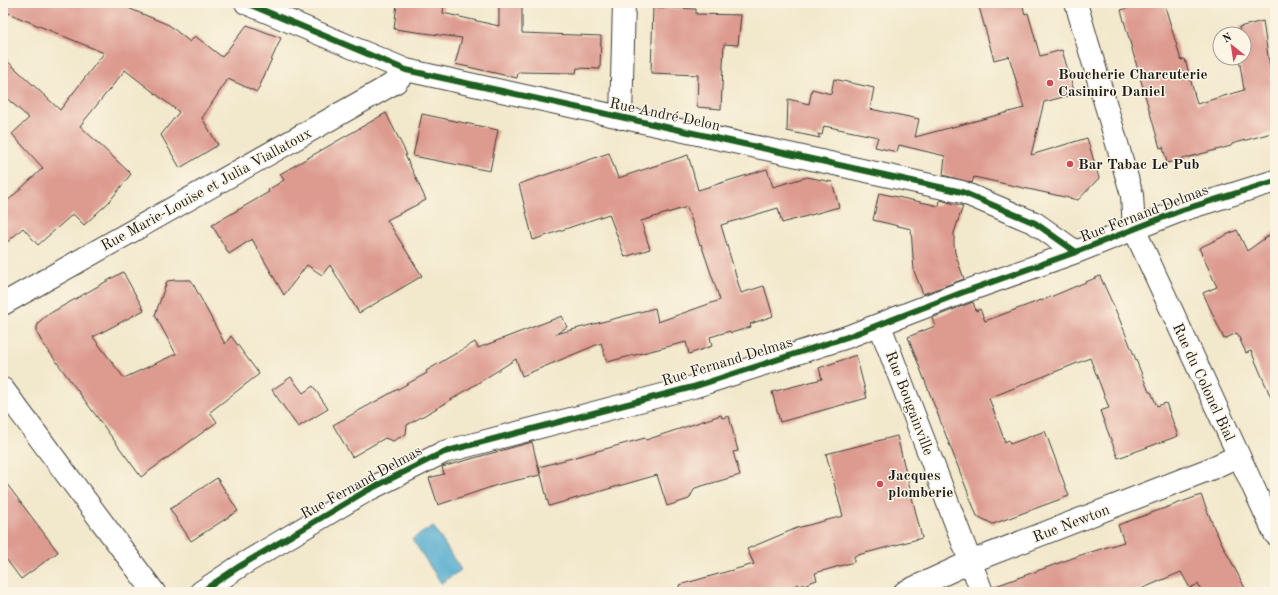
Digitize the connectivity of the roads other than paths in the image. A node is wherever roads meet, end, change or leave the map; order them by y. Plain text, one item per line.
1 (246, 3) edge
2 (624, 3) edge
3 (1076, 3) edge
4 (406, 70) junction
5 (621, 118) junction
6 (1275, 181) edge
7 (1134, 229) junction
8 (1076, 252) junction
9 (3, 304) edge
10 (880, 326) junction
11 (3, 389) edge
12 (1238, 456) junction
13 (1275, 534) edge
14 (970, 562) junction
15 (154, 592) edge
16 (201, 592) edge
17 (905, 592) edge
18 (982, 592) edge

1 - 4 street, Rue André Delon
2 - 5 street
3 - 7 street
4 - 5 street, Rue André Delon
4 - 9 street, Rue Marie-Louise et Julia Viallatoux
5 - 8 street, Rue André Delon
6 - 7 street, Rue Fernand Delmas
7 - 8 street, Rue Fernand Delmas
7 - 12 street, Rue du Colonel Bial
8 - 10 street, Rue Fernand Delmas
10 - 14 street, Rue Bougainville
10 - 16 street, Rue Fernand Delmas
11 - 15 street
12 - 13 street, Rue du Colonel Bial
12 - 14 street, Rue Newton
14 - 17 street, Rue Newton
14 - 18 street, Rue Bougainville

